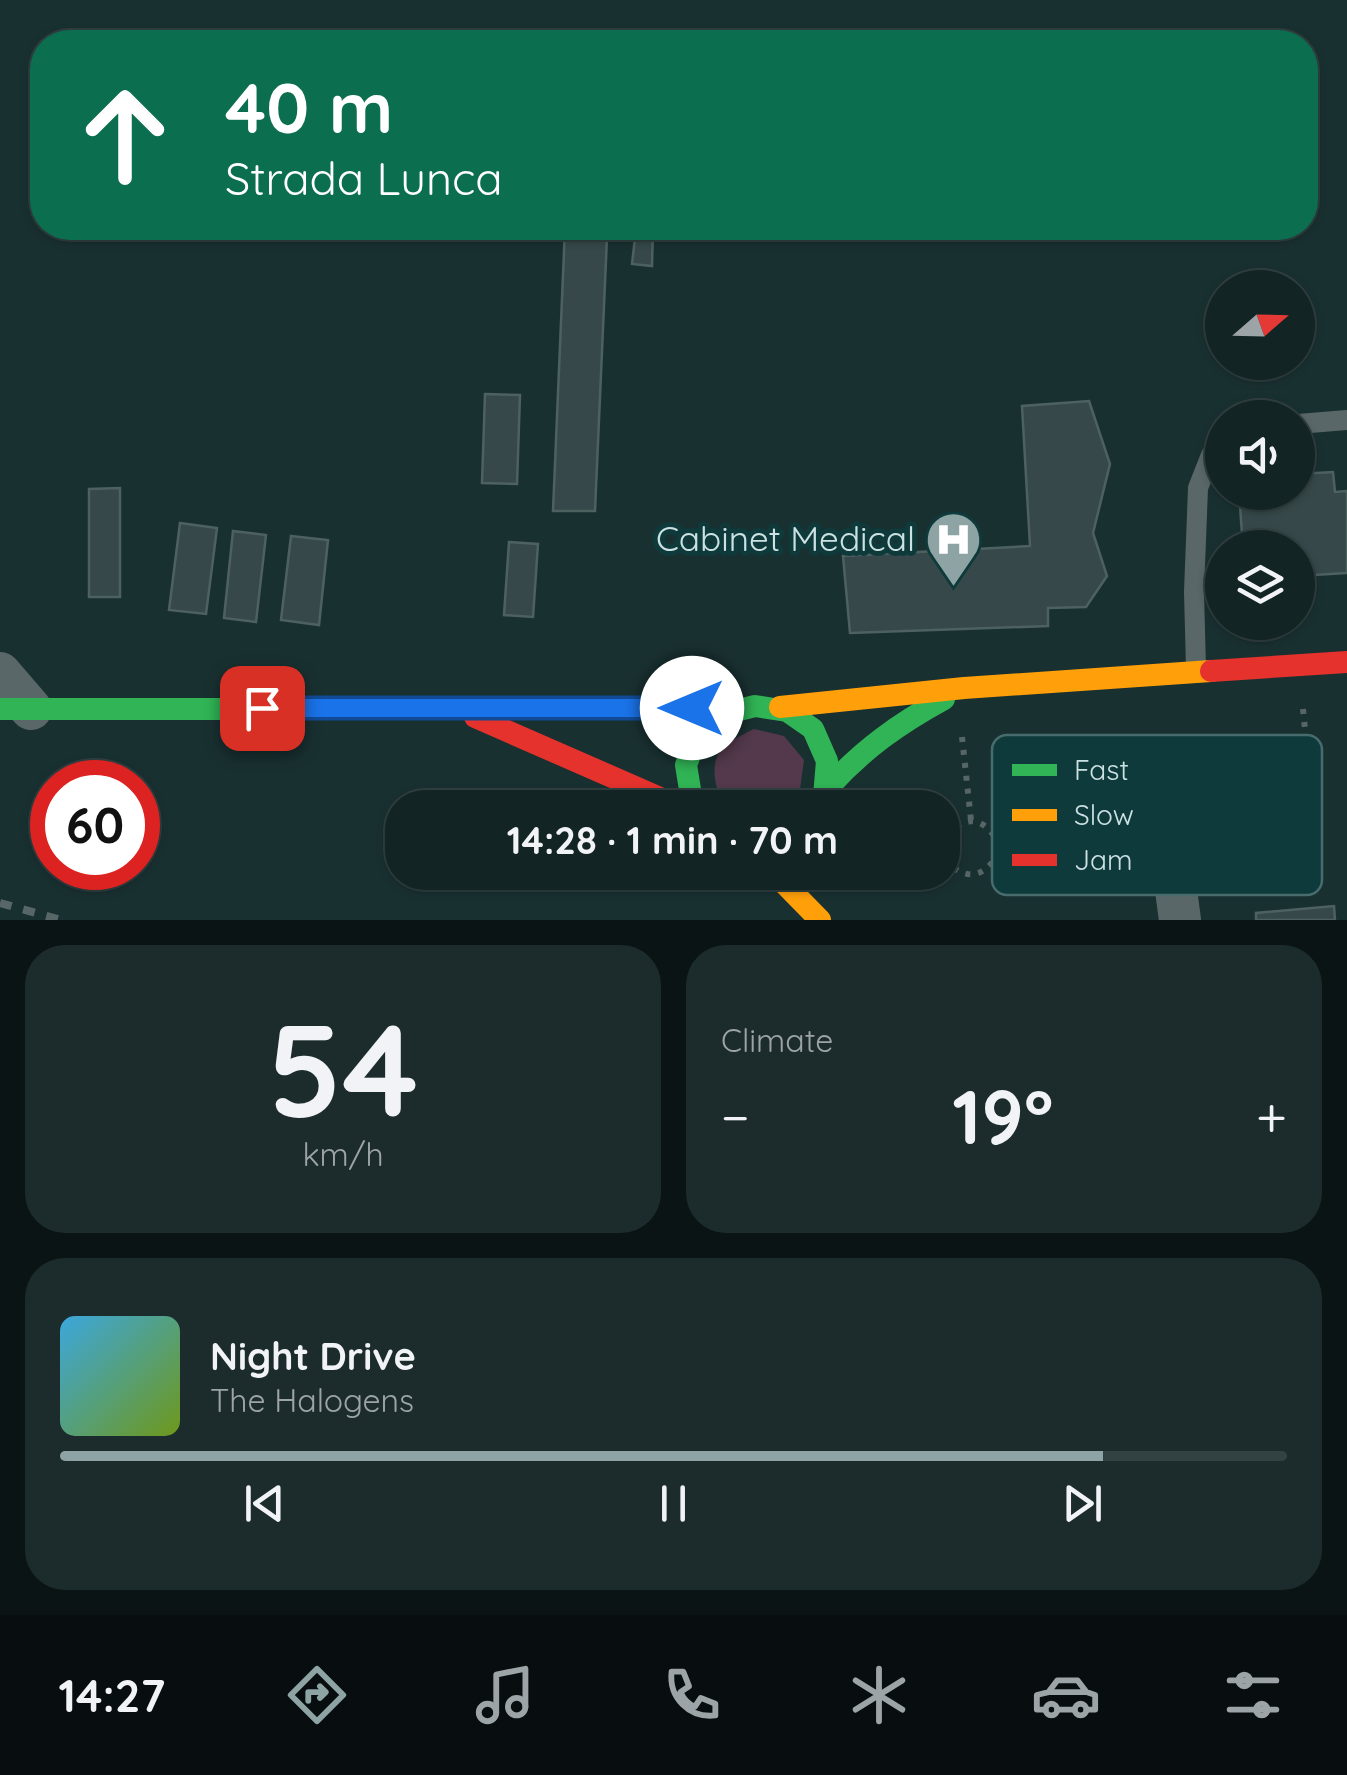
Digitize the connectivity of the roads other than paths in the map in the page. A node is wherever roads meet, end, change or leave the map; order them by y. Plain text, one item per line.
1 (1347, 420) edge
2 (1315, 423) edge
3 (1205, 470) edge
4 (1347, 662) edge
5 (1196, 672) junction
6 (0, 673) edge
7 (961, 690) junction
8 (780, 707) junction
9 (454, 708) junction
10 (731, 708) junction
11 (15, 709) edge
12 (642, 790) edge
13 (686, 790) edge
14 (826, 790) edge
15 (831, 790) edge
16 (791, 890) edge
17 (820, 920) edge

1 - 2 lane
3 - 5 lane
4 - 5 main road
5 - 7 main road
6 - 11 street
7 - 8 main road
7 - 15 main road
8 - 10 main road
8 - 14 main road
9 - 10 main road
9 - 11 main road
9 - 12 main road
10 - 13 main road
16 - 17 main road

